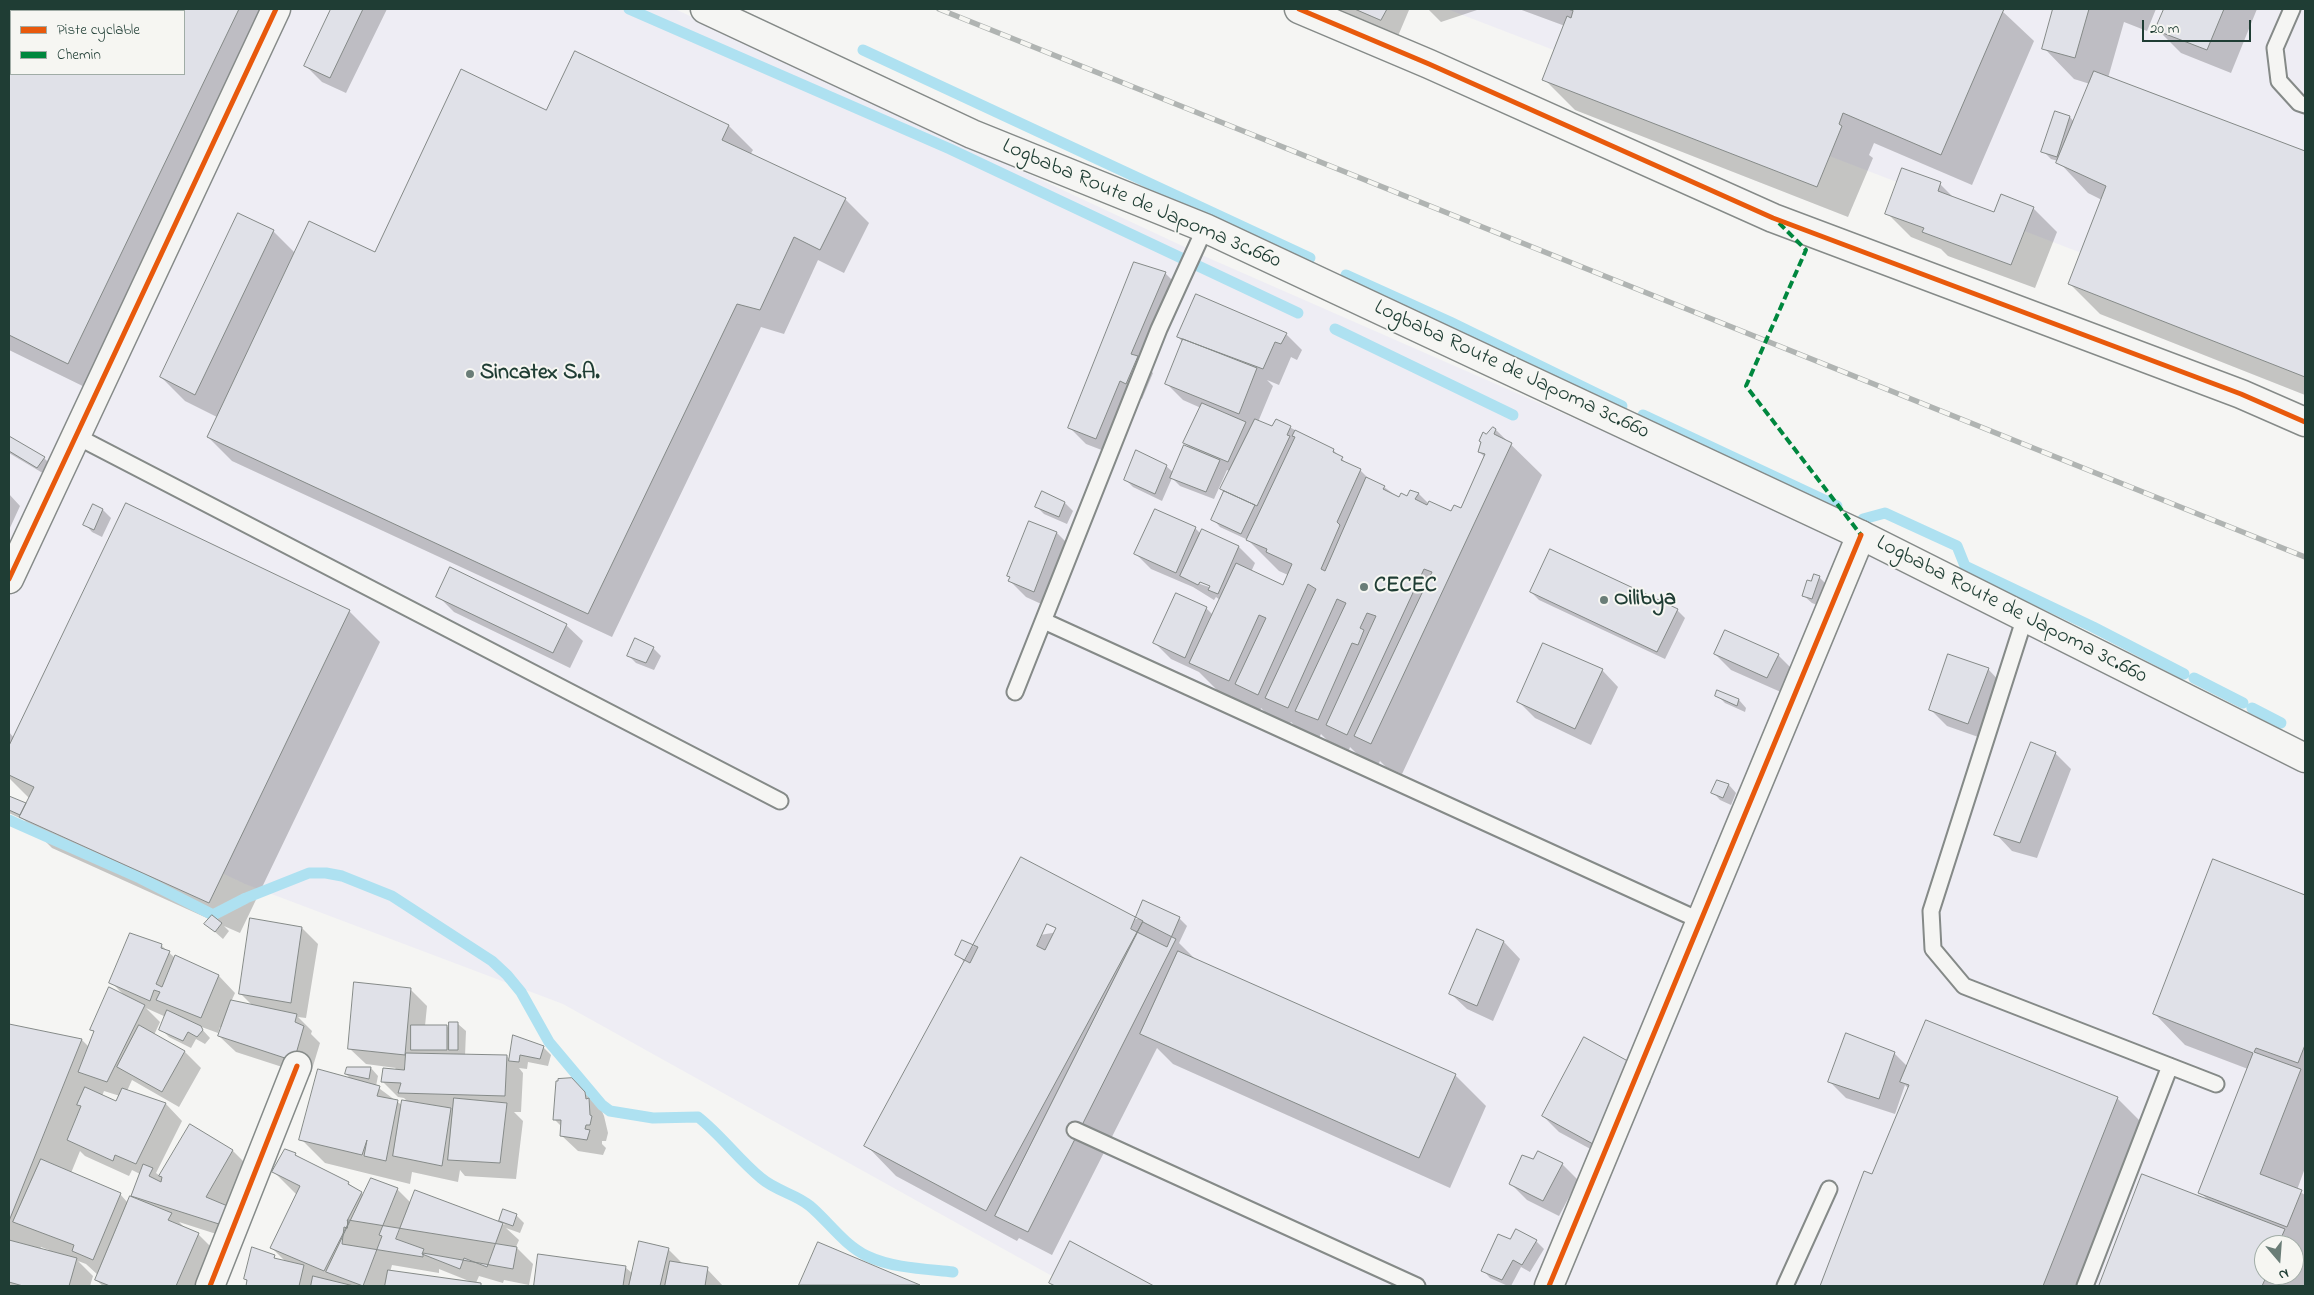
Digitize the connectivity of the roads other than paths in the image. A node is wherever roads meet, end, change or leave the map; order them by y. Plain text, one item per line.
1 (276, 9) edge
2 (705, 9) edge
3 (1299, 9) edge
4 (2292, 9) edge
5 (2305, 105) edge
6 (1205, 228) junction
7 (2305, 422) edge
8 (76, 436) junction
9 (1861, 535) junction
10 (9, 579) edge
11 (2025, 617) junction
12 (1044, 621) junction
13 (1015, 692) dead end
14 (2305, 758) edge
15 (780, 801) dead end
16 (1701, 921) junction
17 (297, 1066) dead end
18 (2170, 1066) junction
19 (2216, 1084) dead end
20 (1075, 1130) dead end
21 (1829, 1189) dead end
22 (210, 1286) edge
23 (1417, 1286) edge
24 (1549, 1286) edge
25 (1784, 1286) edge
26 (2085, 1286) edge

1 - 8 street
2 - 6 street, Logbaba Route de Japoma 3c.660
3 - 7 street
4 - 5 lane
6 - 9 street, Logbaba Route de Japoma 3c.660
6 - 12 lane
8 - 10 street
8 - 15 lane
9 - 11 street, Logbaba Route de Japoma 3c.660
9 - 16 street
11 - 14 street, Logbaba Route de Japoma 3c.660
11 - 18 lane
12 - 13 lane
12 - 16 lane
16 - 24 street
17 - 22 street
18 - 19 lane
18 - 26 lane
20 - 23 lane
21 - 25 lane

